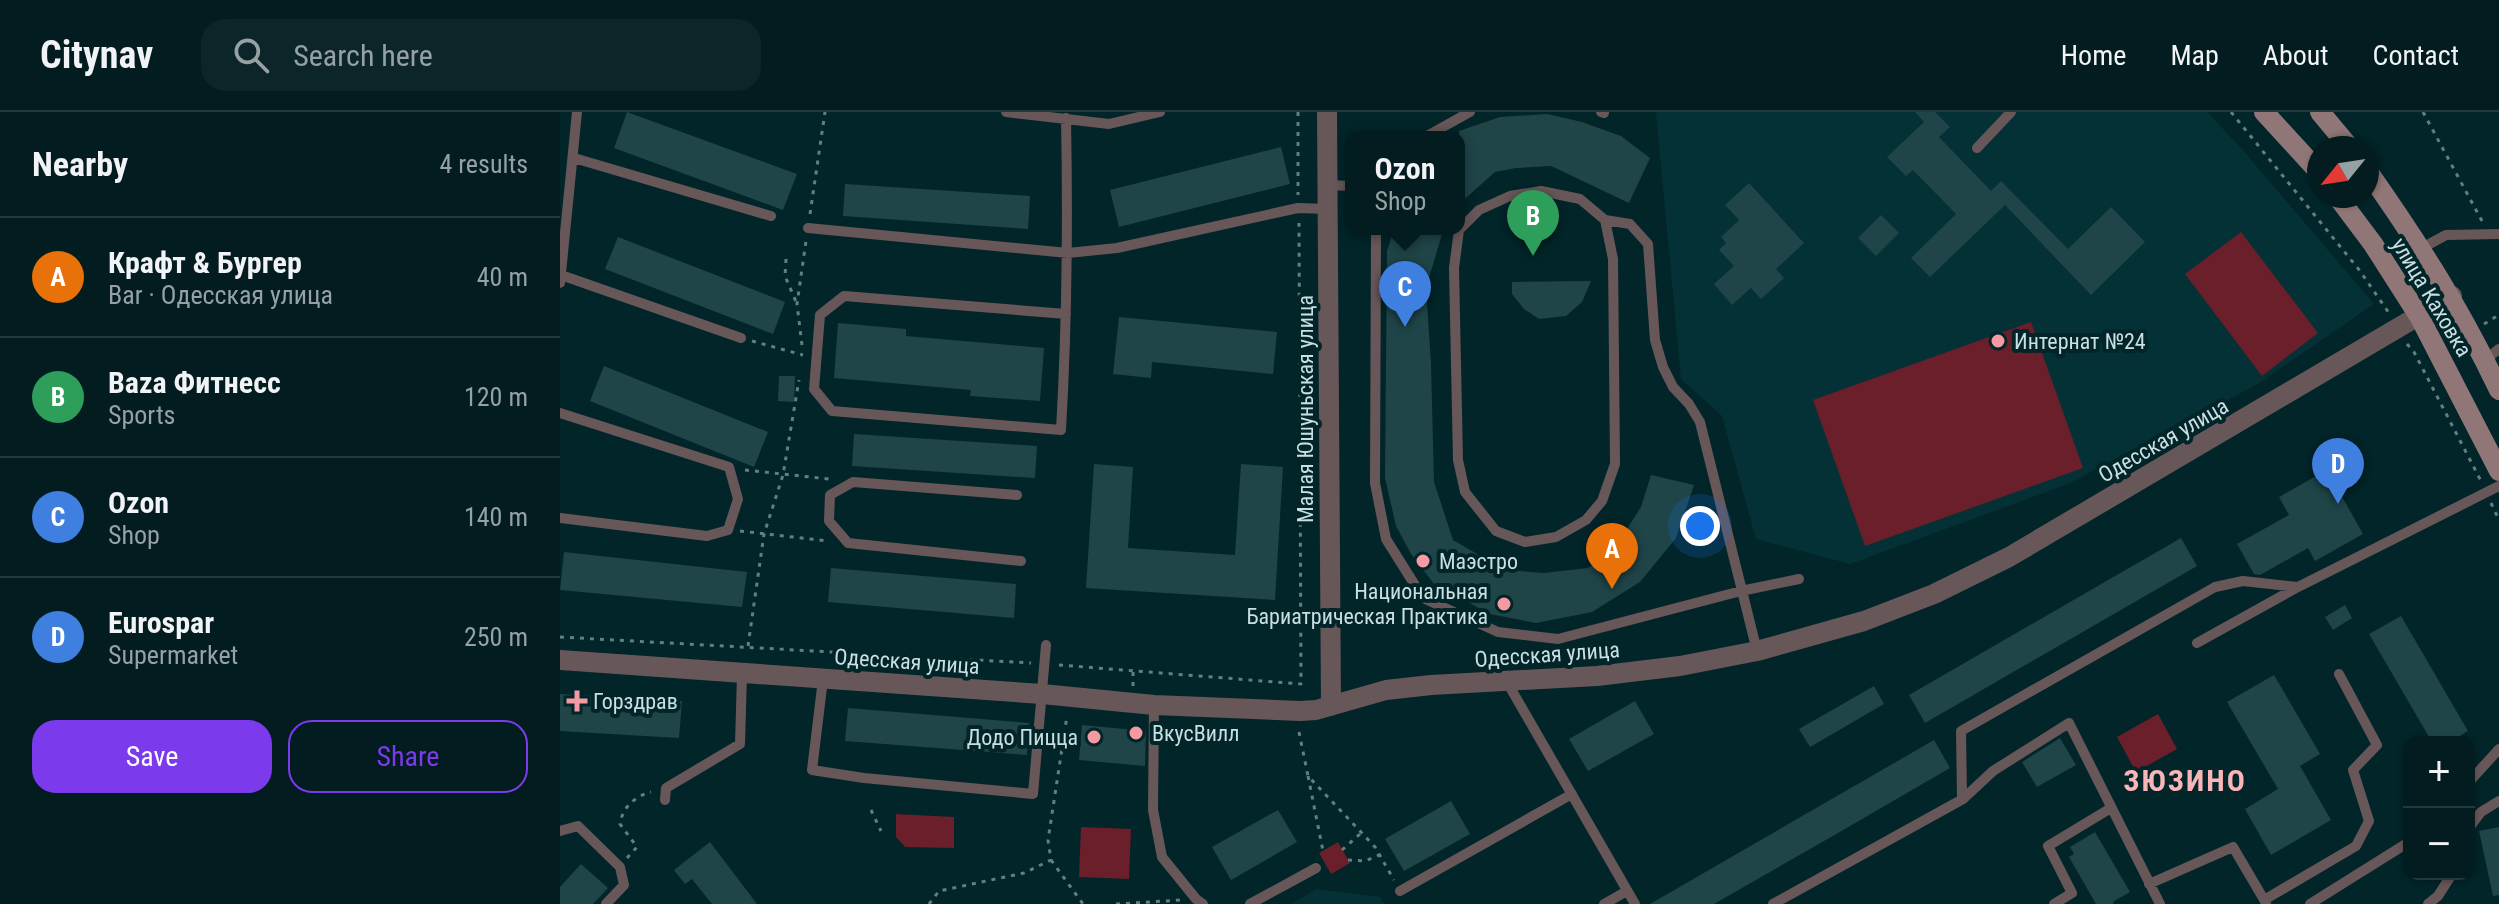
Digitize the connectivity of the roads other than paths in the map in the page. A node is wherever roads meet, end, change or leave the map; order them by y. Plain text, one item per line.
1 (577, 112) edge
2 (1006, 112) edge
3 (1160, 112) edge
4 (1327, 112) edge
5 (1470, 112) edge
6 (2011, 112) edge
7 (2264, 112) edge
8 (2320, 112) edge
9 (1066, 118) junction
10 (1436, 131) edge
11 (2340, 136) edge
12 (1977, 148) dead end
13 (574, 158) junction
14 (2307, 159) edge
15 (1327, 185) junction
16 (1345, 186) edge
17 (2379, 187) edge
18 (2346, 208) edge
19 (1327, 209) junction
20 (771, 216) dead end
21 (564, 219) edge
22 (1605, 220) junction
23 (1465, 223) edge
24 (808, 228) road end
25 (2494, 234) edge
26 (1376, 235) edge
27 (1457, 235) edge
28 (2422, 248) junction
29 (1068, 253) junction
30 (561, 275) edge
31 (560, 283) edge
32 (2452, 296) junction
33 (1066, 314) junction
34 (2419, 316) junction
35 (741, 338) road end
36 (2492, 355) edge
37 (2499, 390) edge
38 (560, 413) edge
39 (2499, 471) edge
40 (2499, 486) edge
41 (1017, 495) dead end
42 (560, 518) edge
43 (1021, 561) dead end
44 (1799, 579) dead end
45 (2298, 587) junction
46 (1741, 591) junction
47 (2197, 643) dead end
48 (1046, 645) dead end
49 (1757, 651) junction
50 (560, 660) edge
51 (742, 674) junction
52 (2339, 674) dead end
53 (823, 679) junction
54 (1507, 682) junction
55 (1042, 694) junction
56 (1154, 705) junction
57 (1331, 706) junction
58 (2499, 749) edge
59 (2475, 775) edge
60 (1572, 794) junction
61 (1962, 798) junction
62 (665, 800) dead end
63 (2499, 801) edge
64 (2111, 808) junction
65 (2475, 820) edge
66 (560, 831) edge
67 (2403, 846) edge
68 (1316, 868) dead end
69 (2448, 880) edge
70 (2149, 884) junction
71 (1400, 891) road end
72 (1627, 891) junction
73 (1199, 902) edge
74 (2266, 902) edge
75 (606, 904) edge
76 (1250, 904) edge
77 (1604, 904) edge
78 (1635, 904) edge
79 (1773, 904) edge
80 (2054, 904) edge
81 (2160, 904) edge
82 (2310, 904) edge
83 (2428, 904) edge

1 - 13 lane
2 - 9 lane
3 - 9 lane
4 - 15 street, Малая Юшуньская улица
5 - 10 lane
6 - 12 lane
7 - 14 main road
8 - 11 main road
9 - 29 lane
13 - 20 lane
13 - 21 lane
15 - 16 lane
15 - 19 street, Малая Юшуньская улица
17 - 28 main road, улица Каховка
18 - 34 main road, улица Каховка
19 - 29 lane
19 - 57 street, Малая Юшуньская улица
21 - 30 lane
22 - 23 lane
22 - 27 lane
22 - 46 lane
24 - 29 lane
25 - 28 lane
26 - 46 lane
28 - 32 main road, улица Каховка
29 - 33 lane
30 - 31 lane
30 - 35 lane
32 - 34 street, Одесская улица
32 - 36 main road, улица Каховка
33 - 33 lane
34 - 39 main road, улица Каховка
34 - 49 street, Одесская улица
36 - 37 main road, улица Каховка
38 - 42 lane
40 - 45 lane
41 - 43 lane
44 - 46 lane
45 - 47 lane
45 - 61 lane
46 - 49 lane
48 - 55 lane
49 - 54 street, Одесская улица
50 - 51 street, Одесская улица
51 - 53 street, Одесская улица
51 - 62 lane
52 - 74 lane
53 - 55 street, Одесская улица
53 - 55 lane
54 - 57 street, Одесская улица
54 - 60 lane
55 - 56 street, Одесская улица
56 - 57 street, Одесская улица
56 - 73 lane
58 - 59 lane
60 - 71 lane
60 - 72 lane
61 - 64 lane
61 - 79 lane
63 - 65 lane
64 - 70 lane
64 - 80 lane
66 - 75 lane
67 - 82 lane
68 - 76 lane
69 - 83 lane
70 - 74 lane
70 - 81 lane
72 - 77 lane
72 - 78 lane

